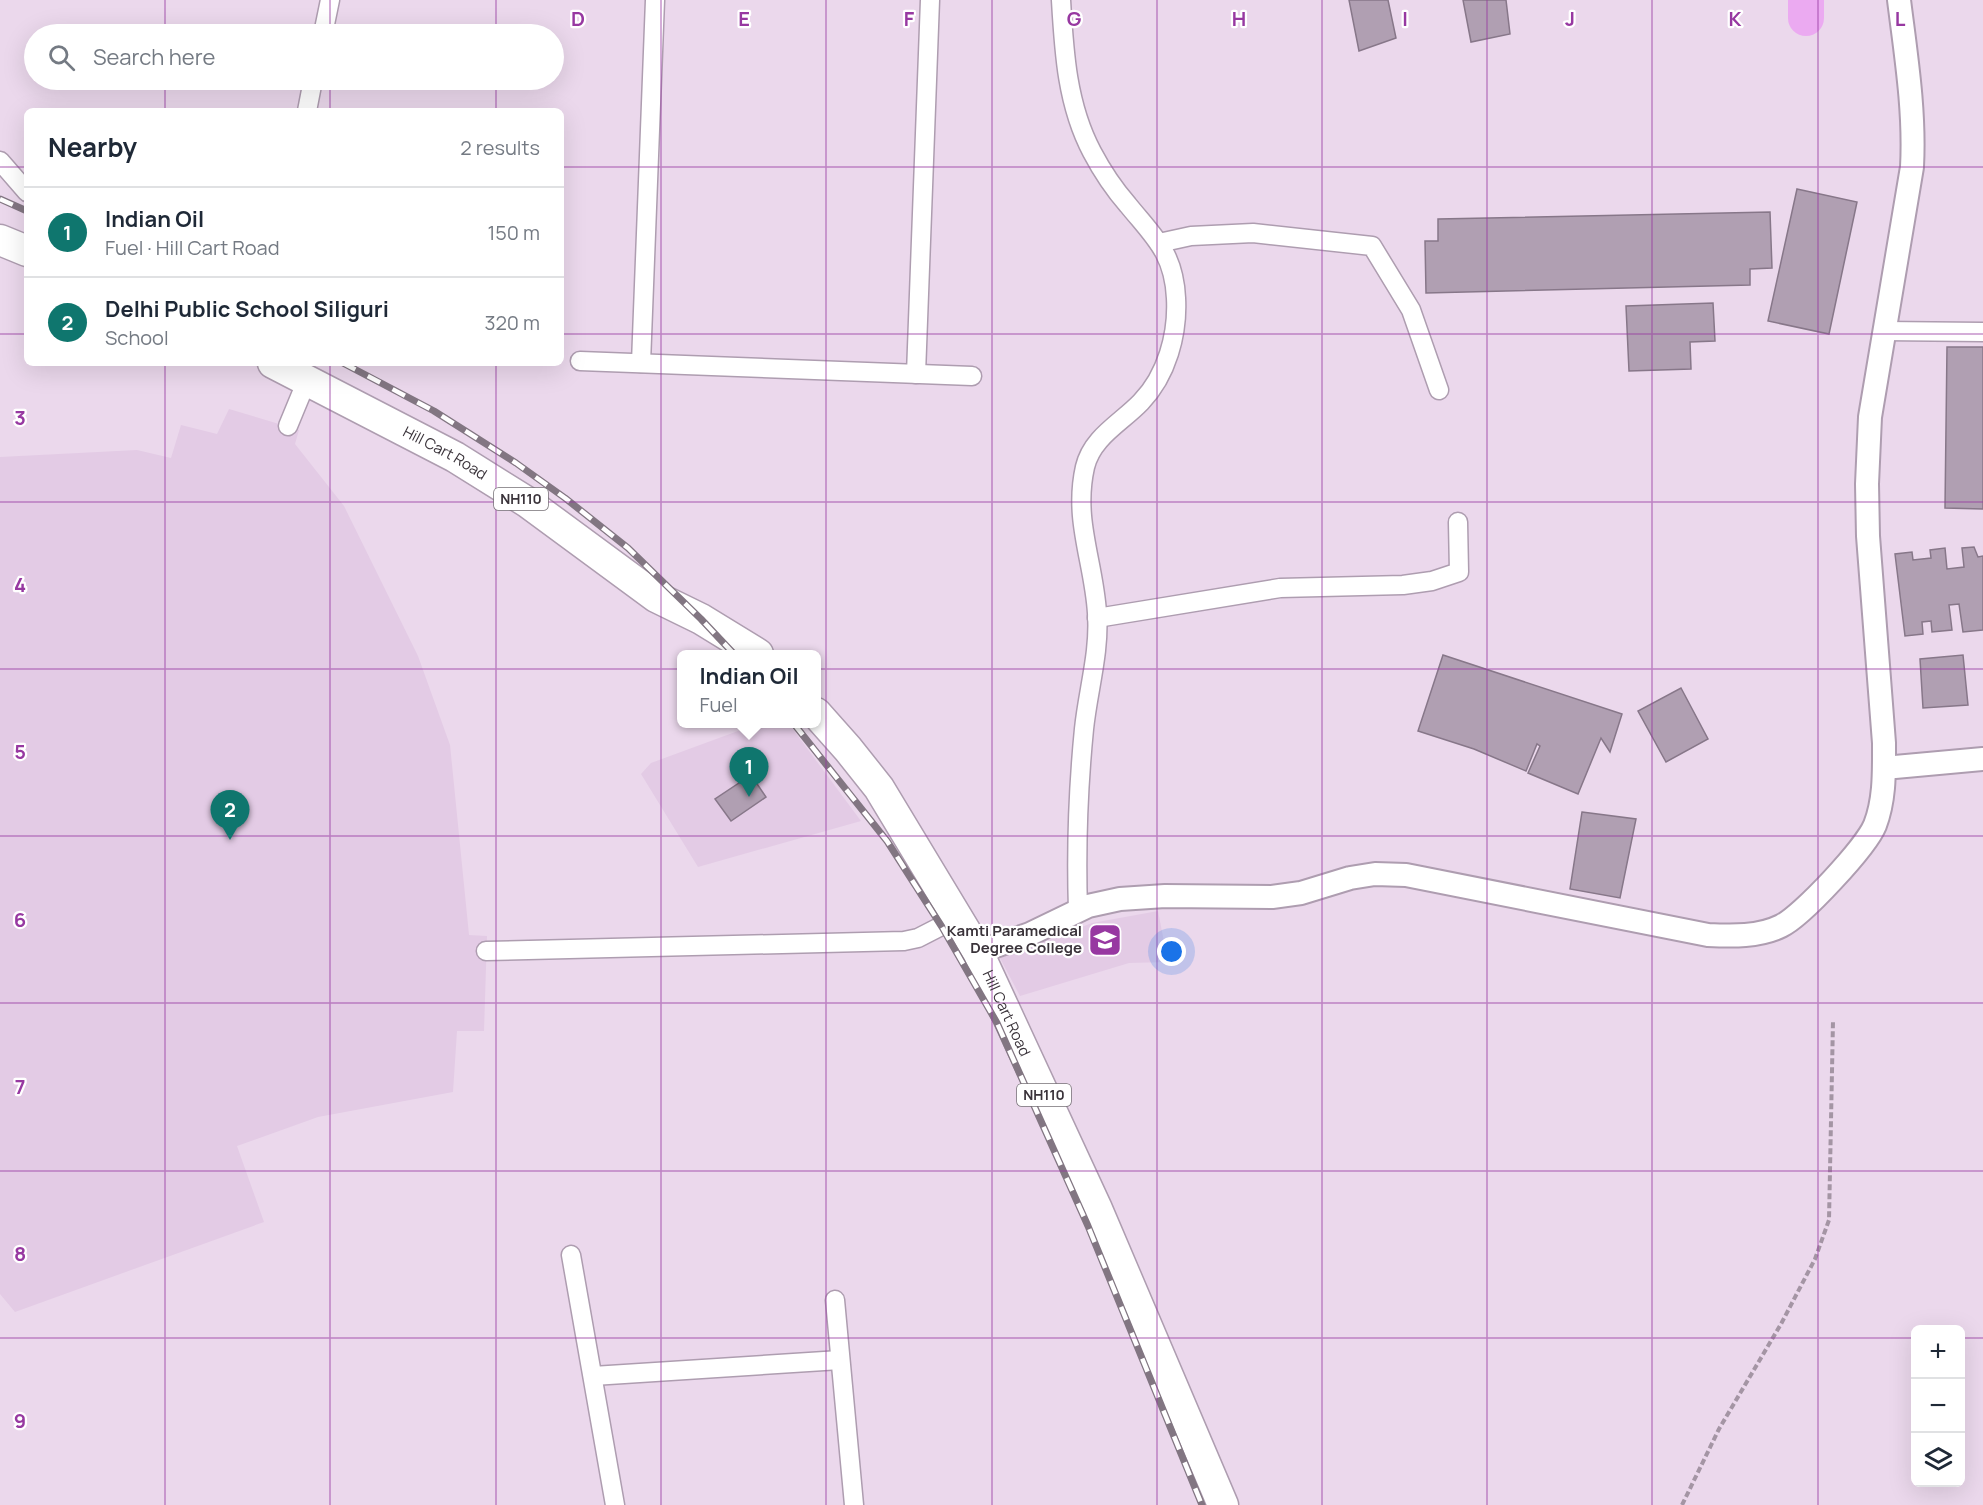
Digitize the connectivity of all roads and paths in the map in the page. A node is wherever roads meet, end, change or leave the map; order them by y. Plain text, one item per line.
1 (330, 0) edge
2 (655, 0) edge
3 (930, 0) edge
4 (1061, 0) edge
5 (1899, 0) edge
6 (325, 24) edge
7 (311, 90) edge
8 (308, 108) edge
9 (0, 161) edge
10 (24, 189) edge
11 (0, 240) edge
12 (1159, 243) junction
13 (24, 250) edge
14 (1883, 331) junction
15 (1983, 333) edge
16 (580, 361) dead end
17 (641, 363) junction
18 (279, 366) edge
19 (916, 374) junction
20 (972, 376) dead end
21 (307, 380) junction
22 (1439, 390) dead end
23 (288, 426) dead end
24 (1458, 522) dead end
25 (1097, 618) junction
26 (751, 650) edge
27 (821, 718) edge
28 (1983, 759) edge
29 (1884, 768) junction
30 (1078, 910) junction
31 (957, 918) junction
32 (486, 951) dead end
33 (978, 952) junction
34 (1833, 1021) dead end
35 (572, 1255) dead end
36 (835, 1300) dead end
37 (840, 1360) junction
38 (593, 1376) junction
39 (615, 1505) edge
40 (854, 1505) edge
41 (1223, 1505) edge
42 (1682, 1505) edge

1 - 6 street
2 - 17 street
3 - 19 street
4 - 12 street
5 - 14 street
7 - 8 street
9 - 10 street
11 - 13 highway
12 - 22 street
12 - 25 street
14 - 15 street
14 - 29 street
16 - 17 street
17 - 19 street
18 - 21 highway, Hill Cart Road / NH110
19 - 20 street
21 - 23 street
21 - 26 highway, Hill Cart Road / NH110
24 - 25 street
25 - 30 street
27 - 31 highway, Hill Cart Road / NH110
28 - 29 street
29 - 30 street
30 - 33 street
31 - 32 street
31 - 33 highway, Hill Cart Road / NH110
33 - 41 highway, Hill Cart Road / NH110
34 - 42 path
35 - 38 street
36 - 37 street
37 - 38 street
37 - 40 street
38 - 39 street

